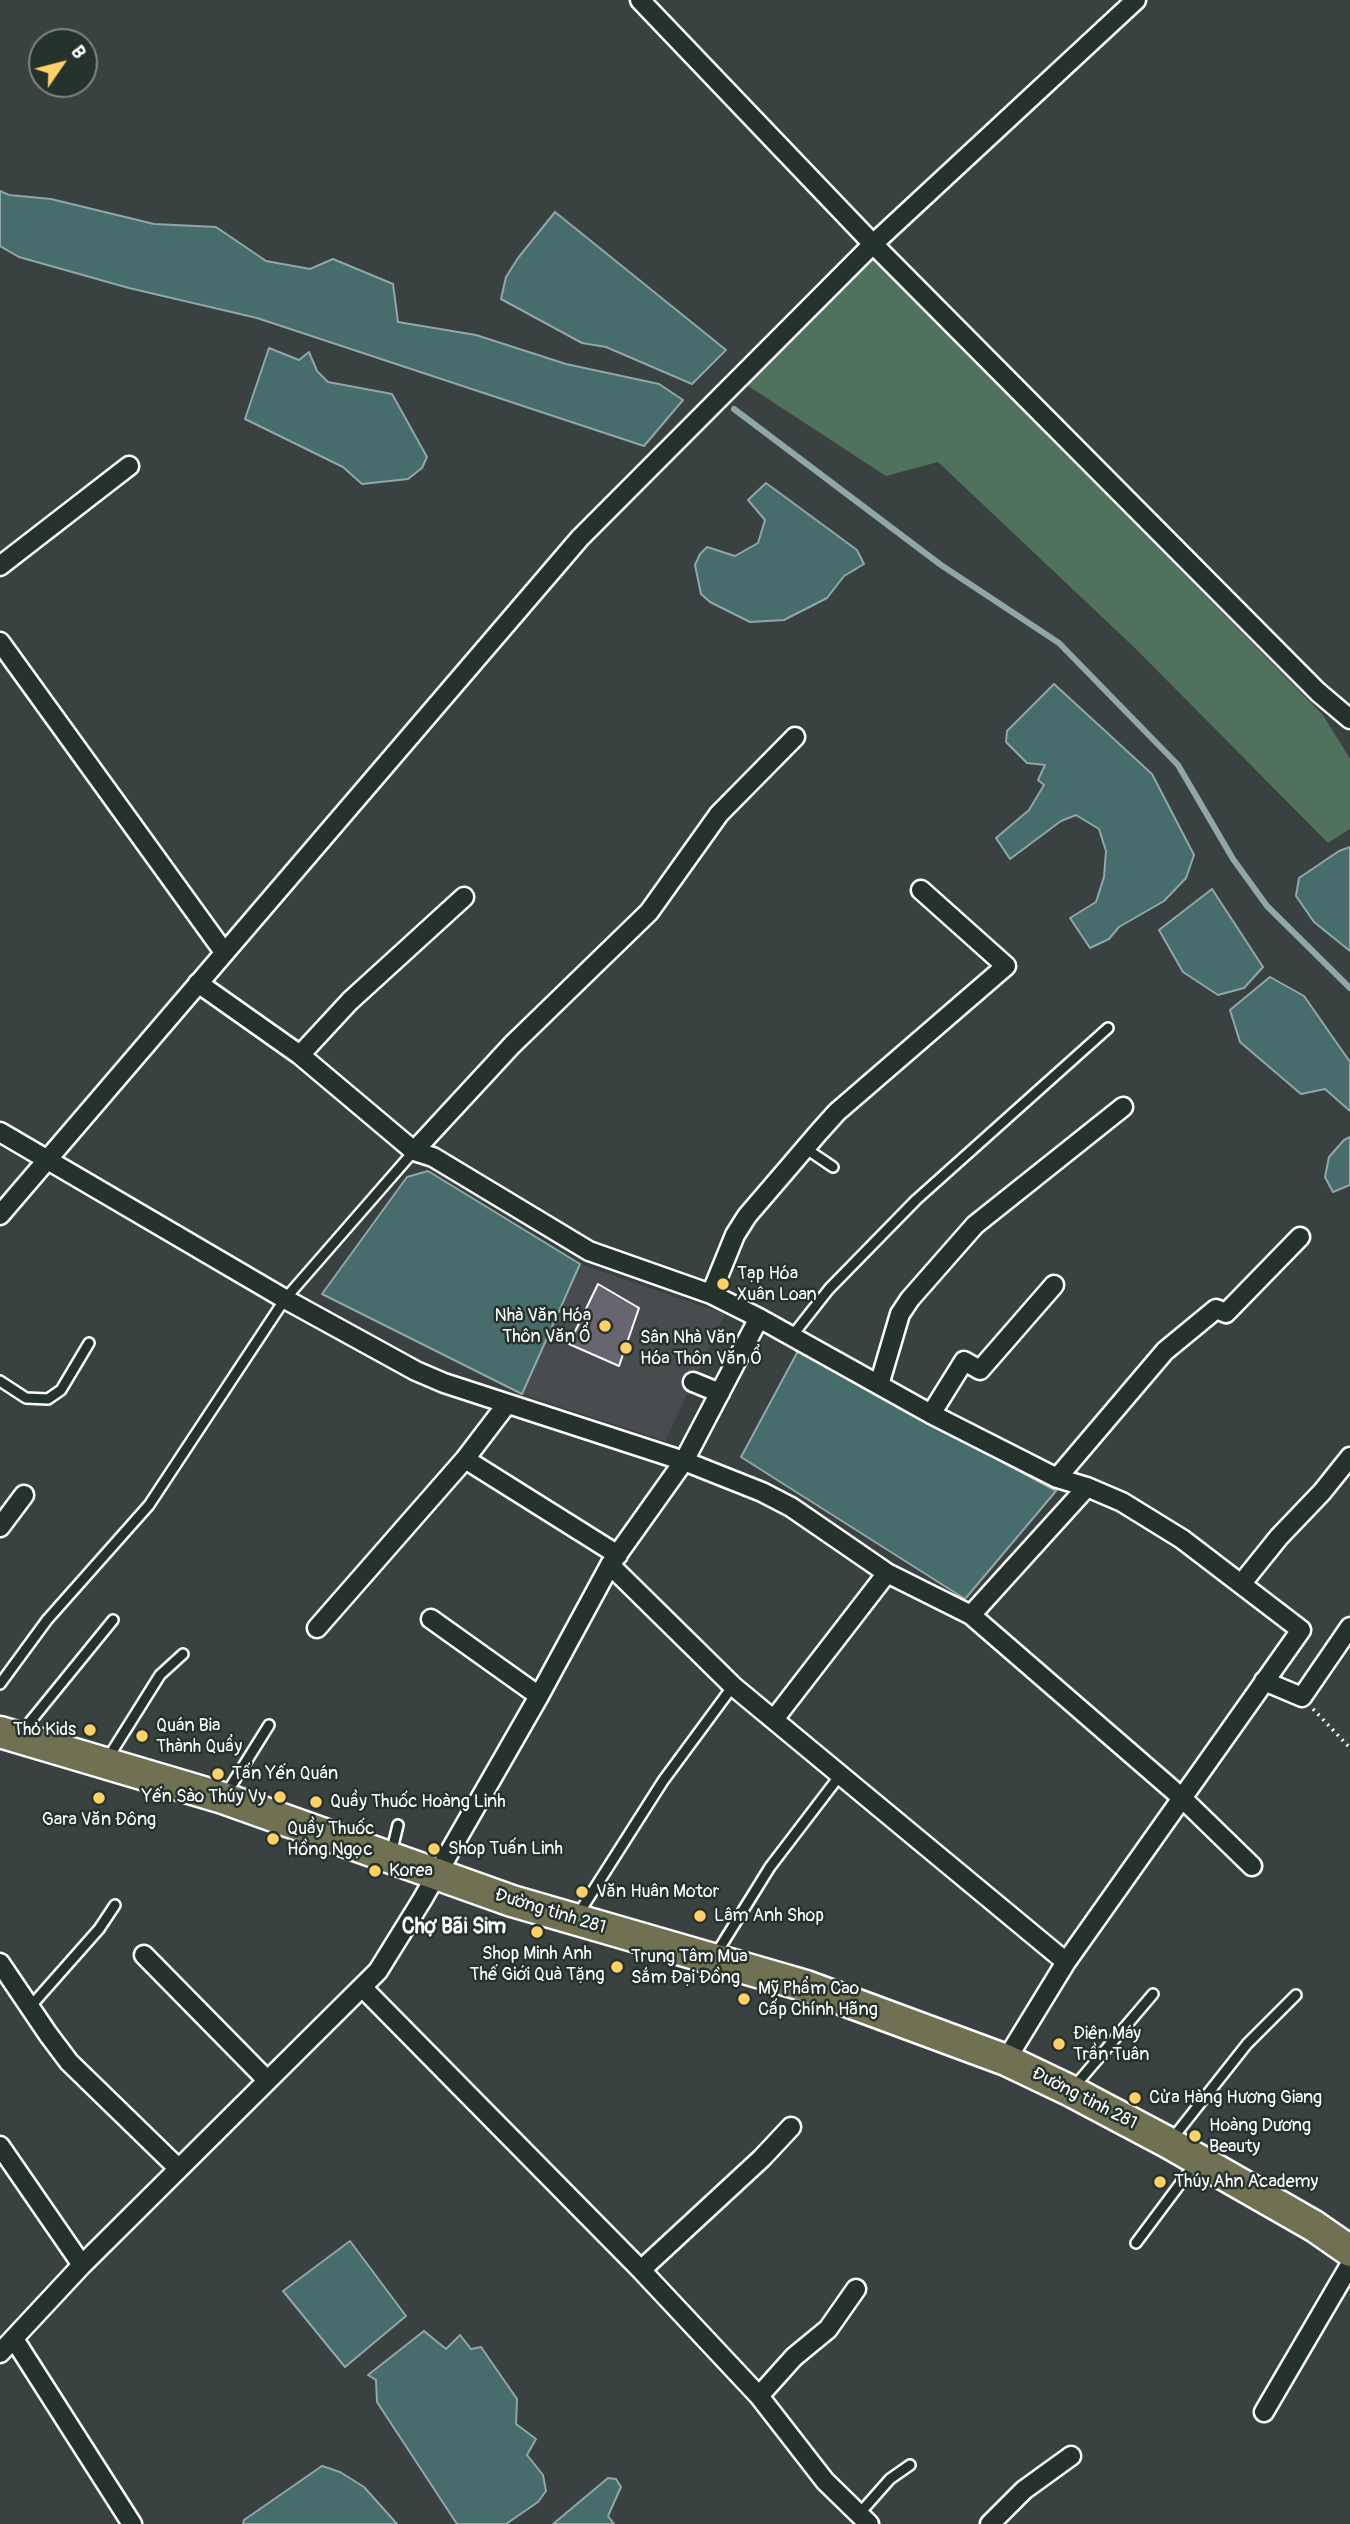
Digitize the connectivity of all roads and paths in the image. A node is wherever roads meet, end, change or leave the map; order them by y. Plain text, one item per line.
1 (640, 0) edge
2 (1136, 0) edge
3 (873, 244) junction
4 (129, 466) dead end
5 (0, 566) edge
6 (0, 642) edge
7 (1350, 719) edge
8 (795, 737) dead end
9 (921, 890) dead end
10 (464, 897) dead end
11 (224, 952) junction
12 (198, 984) junction
13 (1108, 1028) dead end
14 (300, 1055) junction
15 (1123, 1107) dead end
16 (0, 1132) edge
17 (805, 1148) junction
18 (414, 1151) junction
19 (46, 1160) junction
20 (833, 1167) dead end
21 (0, 1215) edge
22 (1300, 1237) dead end
23 (1054, 1285) dead end
24 (711, 1294) junction
25 (285, 1298) junction
26 (759, 1318) junction
27 (792, 1336) junction
28 (89, 1343) dead end
29 (0, 1381) edge
30 (693, 1382) dead end
31 (879, 1385) junction
32 (720, 1393) junction
33 (507, 1404) junction
34 (931, 1414) junction
35 (1350, 1457) edge
36 (465, 1459) junction
37 (684, 1461) junction
38 (1057, 1478) junction
39 (1087, 1487) junction
40 (24, 1495) dead end
41 (0, 1528) edge
42 (614, 1560) junction
43 (887, 1573) junction
44 (1242, 1583) junction
45 (971, 1615) junction
46 (431, 1619) dead end
47 (113, 1620) dead end
48 (317, 1628) dead end
49 (1350, 1628) edge
50 (183, 1654) dead end
51 (1264, 1681) junction
52 (0, 1685) edge
53 (733, 1686) junction
54 (539, 1696) junction
55 (1302, 1697) junction
56 (775, 1718) junction
57 (269, 1725) dead end
58 (9, 1735) edge
59 (1350, 1748) edge
60 (105, 1763) junction
61 (841, 1774) junction
62 (1181, 1797) junction
63 (223, 1798) junction
64 (398, 1825) dead end
65 (390, 1859) junction
66 (1252, 1866) dead end
67 (436, 1875) junction
68 (115, 1905) dead end
69 (575, 1920) junction
70 (144, 1955) dead end
71 (713, 1959) junction
72 (1066, 1962) junction
73 (0, 1963) edge
74 (362, 1987) junction
75 (1153, 1994) dead end
76 (1296, 1995) dead end
77 (30, 2007) junction
78 (1006, 2060) junction
79 (267, 2080) junction
80 (1071, 2091) junction
81 (791, 2127) dead end
82 (1169, 2143) junction
83 (0, 2146) edge
84 (1198, 2160) junction
85 (178, 2168) junction
86 (1136, 2243) dead end
87 (1350, 2251) edge
88 (82, 2265) junction
89 (1350, 2265) edge
90 (641, 2270) junction
91 (856, 2289) dead end
92 (14, 2339) junction
93 (0, 2353) edge
94 (759, 2396) junction
95 (1264, 2412) dead end
96 (1071, 2456) dead end
97 (910, 2465) dead end
98 (864, 2519) edge
99 (132, 2524) edge
100 (990, 2524) edge

1 - 3 street
2 - 3 street
3 - 7 street
3 - 11 street
4 - 5 street
6 - 11 street
8 - 18 street
9 - 17 street
10 - 14 street
11 - 12 street
12 - 14 street
12 - 19 street
13 - 27 lane
14 - 18 street
15 - 31 street
16 - 19 street
17 - 20 lane
17 - 24 street
18 - 24 street
18 - 25 lane
19 - 21 street
19 - 25 street
22 - 38 street
23 - 34 street
24 - 26 street
25 - 33 street
25 - 52 lane
26 - 27 street
26 - 32 street
27 - 31 street
28 - 29 lane
30 - 32 street
31 - 34 street
32 - 37 street
33 - 36 street
33 - 37 street
34 - 38 street
35 - 44 street
36 - 42 street
36 - 48 street
37 - 42 street
37 - 43 street
38 - 39 street
39 - 44 street
39 - 45 street
40 - 41 street
42 - 53 street
42 - 54 street
43 - 45 street
43 - 56 street
44 - 51 street
45 - 62 street
46 - 54 street
47 - 58 lane
49 - 55 street
50 - 60 lane
51 - 55 street
51 - 62 street
53 - 56 street
53 - 69 lane
54 - 67 street
55 - 59 path
56 - 61 street
57 - 63 lane
58 - 60 main road, Đường tỉnh 281
60 - 63 main road, Đường tỉnh 281
61 - 71 lane
61 - 72 street
62 - 66 street
62 - 72 street
63 - 65 main road, Đường tỉnh 281
64 - 65 lane
65 - 67 main road, Đường tỉnh 281
67 - 69 main road, Đường tỉnh 281
67 - 74 street
68 - 77 lane
69 - 71 main road, Đường tỉnh 281
70 - 79 street
71 - 78 main road, Đường tỉnh 281
72 - 78 street
73 - 77 street
74 - 79 street
74 - 90 street
75 - 80 lane
76 - 82 lane
77 - 85 street
78 - 80 main road, Đường tỉnh 281
79 - 85 street
80 - 82 main road, Đường tỉnh 281
81 - 90 street
82 - 84 main road, Đường tỉnh 281
83 - 88 street
84 - 86 lane
84 - 87 main road, Đường tỉnh 281
85 - 88 street
88 - 92 street
89 - 95 street
90 - 94 street
91 - 94 street
92 - 93 street
92 - 99 street
94 - 98 street
96 - 100 street
97 - 98 lane

